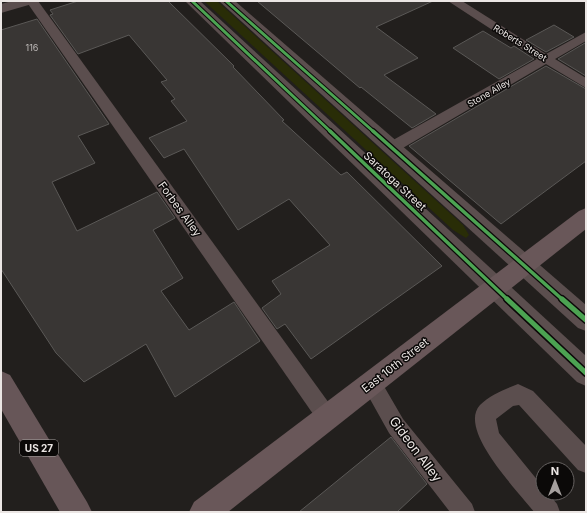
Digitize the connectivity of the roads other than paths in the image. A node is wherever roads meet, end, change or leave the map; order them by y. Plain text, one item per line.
1 (27, 1) edge
2 (32, 1) edge
3 (192, 1) edge
4 (226, 1) edge
5 (454, 1) edge
6 (1, 9) edge
7 (586, 36) edge
8 (547, 59) junction
9 (586, 84) edge
10 (391, 148) junction
11 (586, 217) edge
12 (524, 265) junction
13 (495, 288) junction
14 (586, 320) edge
15 (586, 373) edge
16 (371, 383) junction
17 (1, 384) edge
18 (328, 418) junction
19 (586, 462) edge
20 (77, 512) edge
21 (204, 512) edge
22 (464, 512) edge
23 (549, 512) edge

1 - 6 street
2 - 18 lane, Forbes Alley
3 - 13 street, Saratoga Street
4 - 10 street, Saratoga Street
5 - 8 lane, Roberts Street
7 - 8 lane, Stone Alley
8 - 9 lane, Roberts Street
8 - 10 lane, Stone Alley
10 - 12 street, Saratoga Street
11 - 12 main road, East 10th Street
12 - 13 main road, East 10th Street
12 - 14 street, Saratoga Street
13 - 15 street, Saratoga Street
13 - 16 main road, East 10th Street
16 - 18 main road, East 10th Street
16 - 22 lane, Gideon Alley
17 - 20 main road, US 27
18 - 21 main road, East 10th Street
19 - 23 lane

